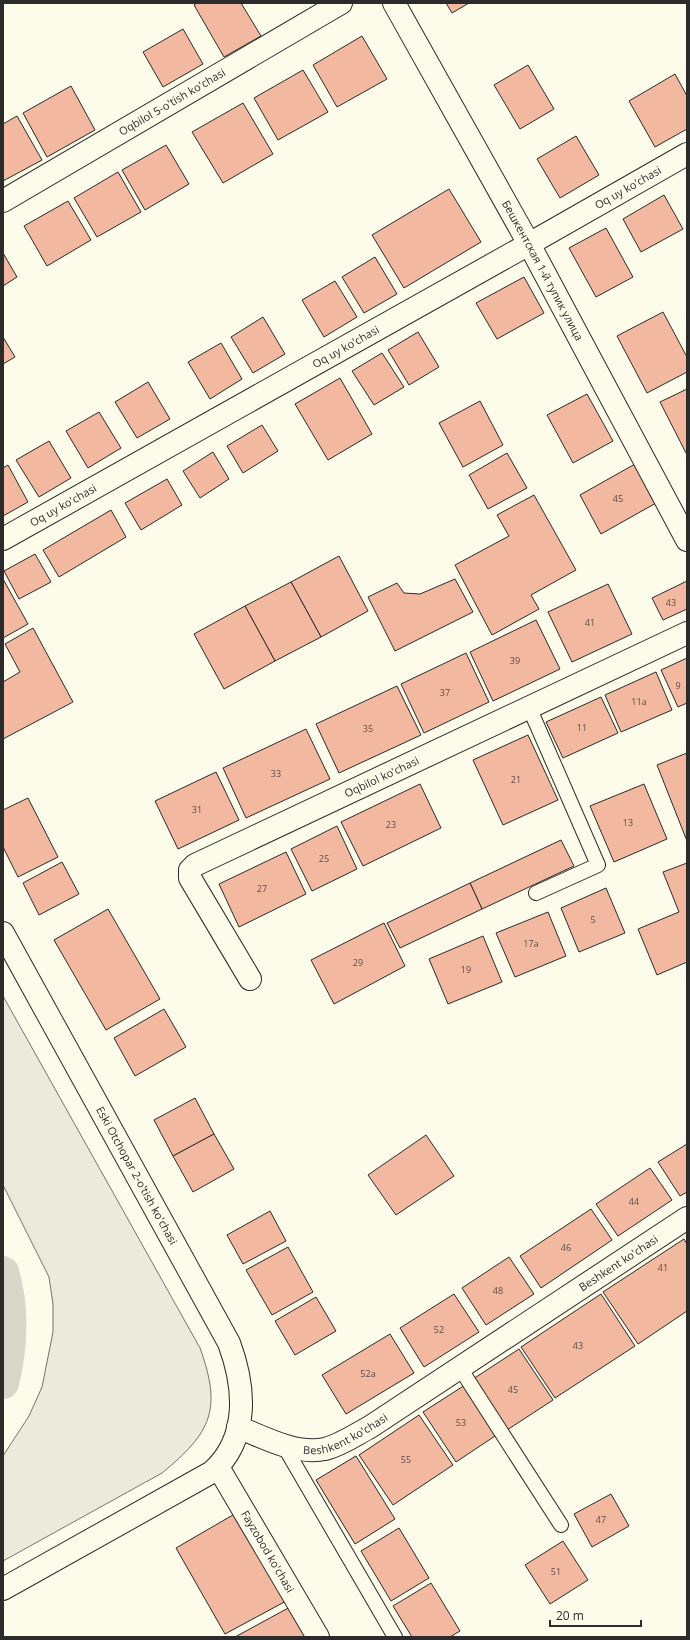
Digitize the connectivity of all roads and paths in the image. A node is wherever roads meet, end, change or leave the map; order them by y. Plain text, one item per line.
1 (341, 3) edge
2 (394, 3) edge
3 (687, 154) edge
4 (3, 201) edge
5 (529, 244) junction
6 (3, 539) edge
7 (687, 540) edge
8 (687, 633) edge
9 (529, 707) junction
10 (536, 893) dead end
11 (3, 933) edge
12 (250, 979) dead end
13 (687, 1218) edge
14 (460, 1368) junction
15 (238, 1427) junction
16 (284, 1446) junction
17 (218, 1467) junction
18 (561, 1525) dead end
19 (3, 1589) edge
20 (318, 1637) edge
21 (395, 1637) edge

1 - 4 street, Oqbilol 5-o'tish ko'chasi
2 - 5 street, Бешкентская 1-й тупик улица
3 - 5 street, Oq uy ko'chasi
5 - 6 street, Oq uy ko'chasi
5 - 7 street, Бешкентская 1-й тупик улица
8 - 9 street, Oqbilol ko'chasi
9 - 10 lane
9 - 12 street, Oqbilol ko'chasi
11 - 15 street, Eski Otchopar 2-o'tish ko'chasi
13 - 14 street, Beshkent ko'chasi
14 - 16 street, Beshkent ko'chasi
14 - 18 lane
15 - 16 street, Beshkent ko'chasi
15 - 17 street
16 - 21 lane
17 - 19 street
17 - 20 street, Fayzobod ko'chasi

